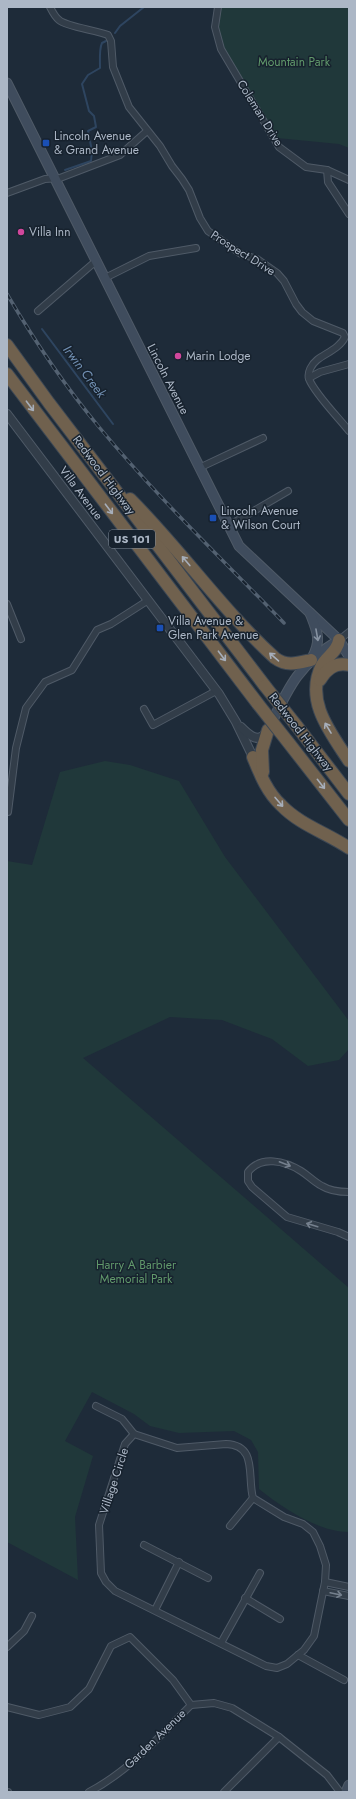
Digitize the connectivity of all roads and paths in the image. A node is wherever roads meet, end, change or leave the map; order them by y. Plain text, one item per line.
1 (50, 7) edge
2 (218, 7) edge
3 (7, 83) edge
4 (147, 131) junction
5 (327, 170) junction
6 (54, 179) junction
7 (349, 180) edge
8 (7, 193) edge
9 (349, 214) edge
10 (196, 248) dead end
11 (96, 261) junction
12 (105, 278) junction
13 (38, 310) dead end
14 (7, 345) edge
15 (349, 364) edge
16 (7, 374) edge
17 (309, 378) junction
18 (7, 414) edge
19 (349, 430) edge
20 (263, 438) dead end
21 (97, 466) junction
22 (199, 468) junction
23 (288, 490) dead end
24 (228, 526) junction
25 (147, 601) junction
26 (7, 604) edge
27 (308, 610) junction
28 (349, 632) edge
29 (21, 639) dead end
30 (339, 640) junction
31 (349, 656) edge
32 (311, 660) junction
33 (349, 665) edge
34 (317, 686) junction
35 (216, 691) junction
36 (144, 709) dead end
37 (236, 722) junction
38 (268, 730) junction
39 (253, 756) joint
40 (349, 761) edge
41 (264, 781) junction
42 (349, 794) edge
43 (8, 812) dead end
44 (349, 820) edge
45 (349, 848) edge
46 (349, 1192) edge
47 (349, 1237) edge
48 (96, 1406) dead end
49 (134, 1434) junction
50 (253, 1498) junction
51 (230, 1526) dead end
52 (144, 1545) dead end
53 (179, 1562) junction
54 (260, 1573) dead end
55 (208, 1578) dead end
56 (325, 1582) junction
57 (349, 1587) edge
58 (323, 1591) junction
59 (349, 1596) edge
60 (245, 1598) junction
61 (155, 1610) junction
62 (32, 1616) dead end
63 (280, 1619) dead end
64 (221, 1643) junction
65 (7, 1647) edge
66 (298, 1655) junction
67 (344, 1680) dead end
68 (191, 1705) junction
69 (7, 1707) edge
70 (279, 1737) junction
71 (349, 1785) edge
72 (89, 1792) edge
73 (224, 1792) edge
74 (340, 1792) edge
75 (346, 1792) edge

1 - 4 street, Prospect Drive
2 - 5 street, Coleman Drive
3 - 6 main road, Lincoln Avenue
4 - 6 street
4 - 17 street, Prospect Drive
5 - 7 street, Coleman Drive
5 - 9 street
6 - 8 street
6 - 11 main road, Lincoln Avenue
10 - 12 street
11 - 12 main road, Lincoln Avenue
11 - 13 street
12 - 22 main road, Lincoln Avenue
14 - 21 highway, Redwood Highway / US 101
15 - 17 street
16 -> 44 highway, Redwood Highway / US 101, bridge
17 - 19 street
18 - 25 street, Villa Avenue
20 - 22 street
32 -> 21 highway
21 - 42 highway, Redwood Highway / US 101, bridge
22 - 24 main road, Lincoln Avenue
23 - 24 street
24 - 27 main road, Lincoln Avenue
25 - 35 street, Villa Avenue
25 - 43 street
26 - 29 street
27 - 30 main road, Lincoln Avenue
27 -> 32 main road
28 - 30 street
30 - 31 main road, Lincoln Avenue
30 - 32 main road
30 - 34 highway
32 - 38 main road
33 - 34 highway
40 -> 34 highway
35 - 36 street
35 - 37 street, Villa Avenue
37 - 38 street, Villa Avenue
37 - 39 street, Villa Avenue
38 - 41 highway
39 - 41 highway
41 -> 45 highway
47 -> 46 street
48 - 49 street
49 - 50 street, Village Circle
49 - 61 street, Village Circle
50 - 51 street
50 - 56 street, Village Circle
52 - 53 street
53 - 55 street
53 - 61 street
54 - 60 street
56 - 57 street
56 - 58 street, Village Circle
58 -> 59 street
58 - 66 street, Village Circle
60 - 63 street
60 - 64 street
61 - 64 street, Village Circle
62 - 65 street
64 - 66 street, Village Circle
66 - 67 street
68 - 69 street
68 - 70 street, Garden Avenue
68 - 72 street, Garden Avenue
70 - 73 street
70 - 74 street, Garden Avenue
71 - 75 main road

